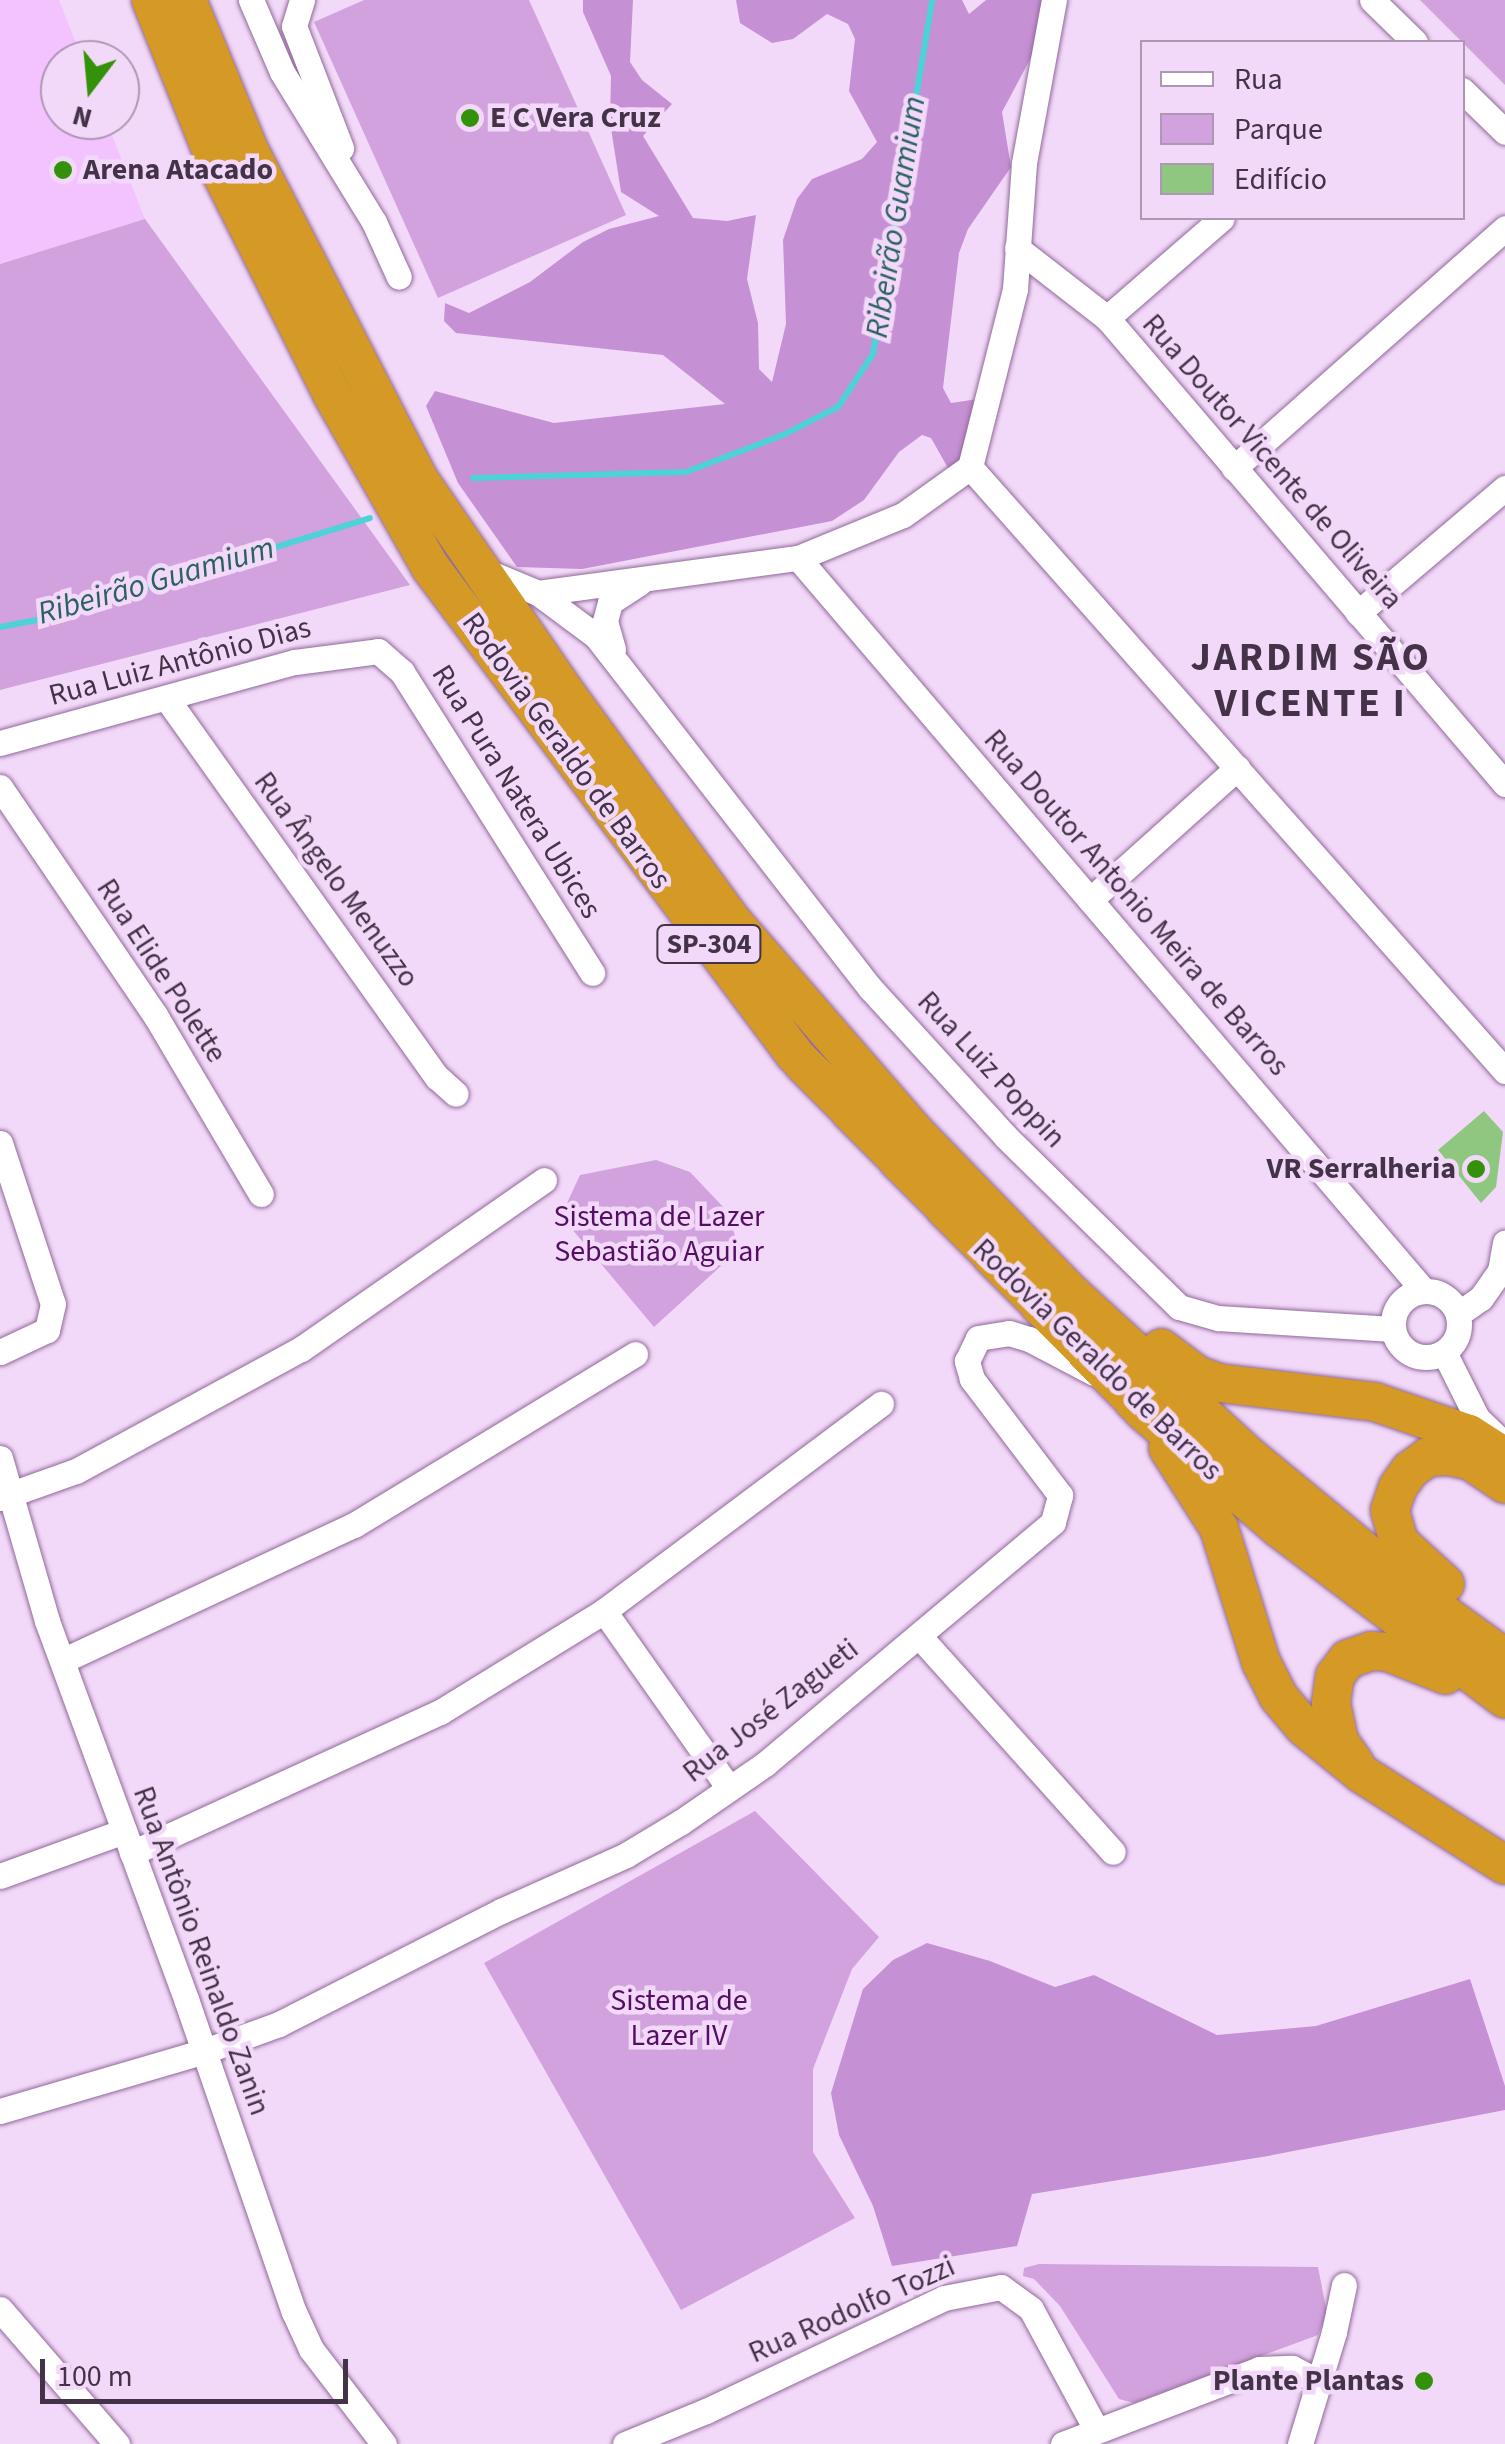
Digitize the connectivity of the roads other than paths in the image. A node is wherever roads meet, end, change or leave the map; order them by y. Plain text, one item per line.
1 (150, 0) edge
2 (187, 0) edge
3 (251, 0) edge
4 (302, 0) edge
5 (1054, 0) edge
6 (1372, 0) edge
7 (1412, 40) edge
8 (1465, 93) edge
9 (1505, 132) edge
10 (357, 196) junction
11 (1220, 220) edge
12 (1505, 228) edge
13 (1017, 248) junction
14 (399, 277) dead end
15 (1107, 318) junction
16 (970, 467) junction
17 (1234, 468) junction
18 (1505, 488) edge
19 (798, 558) junction
20 (482, 570) junction
21 (656, 576) junction
22 (538, 593) junction
23 (1358, 612) junction
24 (378, 651) joint
25 (639, 692) junction
26 (168, 700) junction
27 (0, 744) edge
28 (1237, 768) junction
29 (1505, 784) edge
30 (0, 787) edge
31 (1090, 900) junction
32 (592, 973) dead end
33 (1505, 1070) edge
34 (456, 1094) dead end
35 (0, 1143) edge
36 (949, 1166) junction
37 (544, 1180) dead end
38 (261, 1194) dead end
39 (1505, 1242) edge
40 (1424, 1291) junction
41 (1458, 1314) junction
42 (1393, 1328) junction
43 (0, 1352) edge
44 (1444, 1352) junction
45 (635, 1354) dead end
46 (1112, 1382) junction
47 (881, 1404) dead end
48 (1144, 1412) junction
49 (1505, 1445) edge
50 (1505, 1457) edge
51 (0, 1458) edge
52 (1505, 1484) edge
53 (6, 1496) edge
54 (604, 1611) junction
55 (1505, 1633) edge
56 (919, 1636) junction
57 (1505, 1658) edge
58 (64, 1660) junction
59 (1505, 1698) edge
60 (1505, 1708) edge
61 (1362, 1774) junction
62 (729, 1788) junction
63 (1453, 1833) junction
64 (128, 1842) junction
65 (1113, 1852) dead end
66 (1505, 1866) edge
67 (0, 1876) edge
68 (1505, 1892) edge
69 (202, 2052) junction
70 (0, 2110) edge
71 (1344, 2285) dead end
72 (0, 2309) edge
73 (1319, 2382) junction
74 (1096, 2429) junction
75 (117, 2444) edge
76 (384, 2444) edge
77 (625, 2444) edge
78 (1062, 2444) edge
79 (1300, 2444) edge

1 - 46 highway, Rodovia Geraldo de Barros / SP-304
2 - 20 highway, Rodovia Geraldo de Barros / SP-304
3 - 10 street
4 - 10 street
5 - 13 street
6 - 7 street
8 - 9 street
10 - 14 street
11 - 15 street
12 - 17 street
13 - 15 street, Rua Doutor Vicente de Oliveira
13 - 16 street
15 - 17 street, Rua Doutor Vicente de Oliveira
16 - 19 street
16 - 28 street
17 - 23 street, Rua Doutor Vicente de Oliveira
18 - 23 street
19 - 21 street
19 - 31 street, Rua Doutor Antonio Meira de Barros
20 - 22 street, Rua Luiz Poppin
20 - 36 highway, Rodovia Geraldo de Barros / SP-304
21 - 22 street
21 - 25 street, Rua Luiz Poppin
22 - 25 street, Rua Luiz Poppin
23 - 29 street, Rua Doutor Vicente de Oliveira
24 - 26 street, Rua Luiz Antônio Dias
24 - 32 street, Rua Pura Natera Ubices
25 - 42 street, Rua Luiz Poppin
26 - 27 street, Rua Luiz Antônio Dias
26 - 34 street, Rua Ângelo Menuzzo
28 - 31 street
28 - 33 street
30 - 38 street, Rua Elide Polette
31 - 40 street, Rua Doutor Antonio Meira de Barros
35 - 43 street
36 - 50 highway
36 - 57 highway, Rodovia Geraldo de Barros / SP-304
37 - 53 street
39 - 41 street
40 - 41 street
40 - 42 street
41 - 44 street
42 - 44 street
44 - 49 street
45 - 58 street
46 - 48 highway, Rodovia Geraldo de Barros / SP-304
46 - 56 street, Rua José Zagueti
47 - 54 street
48 - 59 highway, Rodovia Geraldo de Barros / SP-304
48 - 61 highway
51 - 53 street, Rua Antônio Reinaldo Zanin
52 - 55 highway
53 - 58 street, Rua Antônio Reinaldo Zanin
54 - 62 street
54 - 64 street
56 - 62 street, Rua José Zagueti
56 - 65 street
58 - 64 street, Rua Antônio Reinaldo Zanin
60 - 61 highway
61 - 63 highway
62 - 69 street, Rua José Zagueti
63 - 66 highway
63 - 68 highway
64 - 67 street
64 - 69 street, Rua Antônio Reinaldo Zanin
69 - 70 street, Rua José Zagueti
69 - 76 street, Rua Antônio Reinaldo Zanin
71 - 73 street
72 - 75 street
73 - 74 street
73 - 79 street
74 - 77 street, Rua Rodolfo Tozzi
74 - 78 street

